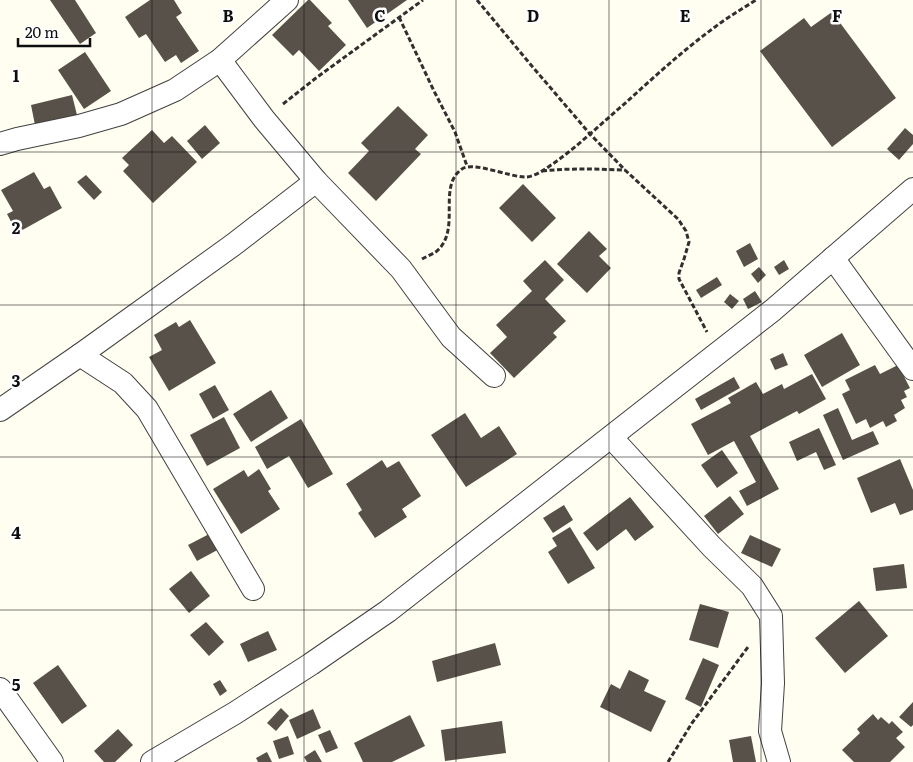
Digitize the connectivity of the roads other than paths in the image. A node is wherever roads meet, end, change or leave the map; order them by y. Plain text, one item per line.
1 (287, 0) edge
2 (220, 60) junction
3 (0, 144) edge
4 (316, 181) junction
5 (913, 189) edge
6 (833, 258) junction
7 (80, 355) junction
8 (913, 369) edge
9 (494, 376) dead end
10 (0, 410) edge
11 (610, 438) junction
12 (253, 589) dead end
13 (0, 689) edge
14 (52, 762) edge
15 (152, 762) edge
16 (779, 762) edge

1 - 2 street
2 - 3 street
2 - 4 street
4 - 7 street
4 - 9 street
5 - 6 street
6 - 8 street
6 - 11 street
7 - 10 street
7 - 12 street
11 - 15 street
11 - 16 street
13 - 14 street

